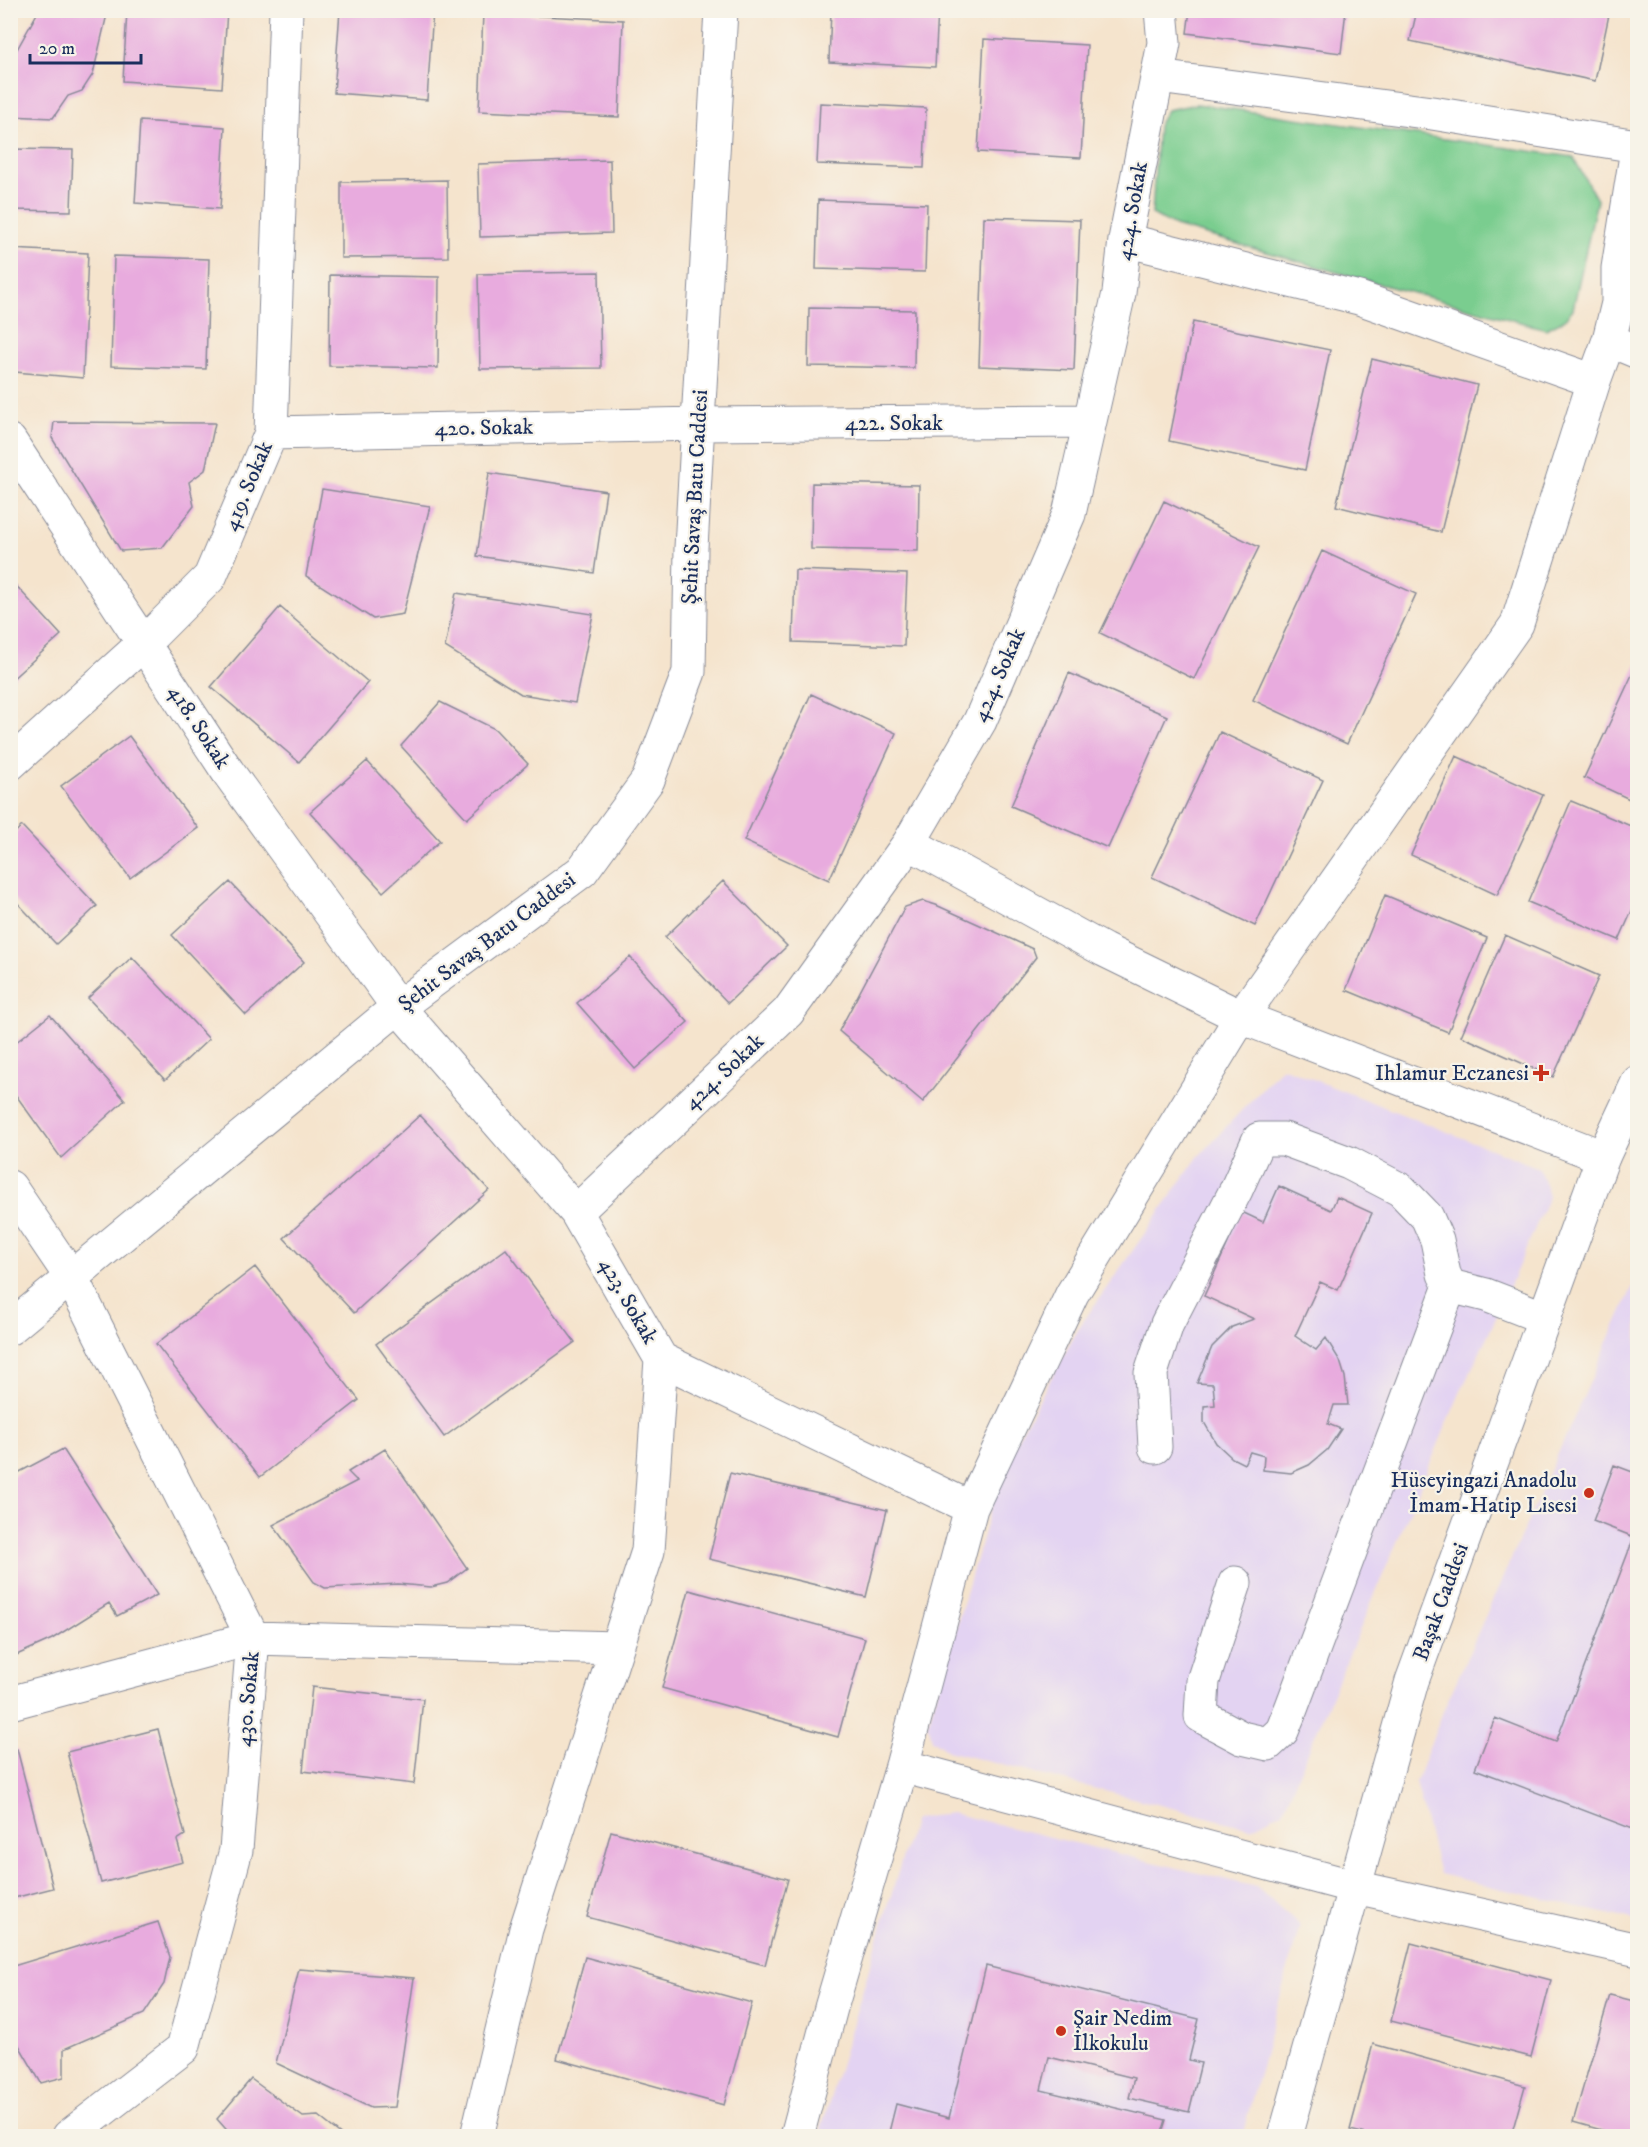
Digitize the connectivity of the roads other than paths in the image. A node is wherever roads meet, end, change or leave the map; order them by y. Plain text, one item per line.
1 (286, 10) edge
2 (721, 10) edge
3 (1161, 10) edge
4 (1158, 76) junction
5 (1637, 145) edge
6 (1125, 240) junction
7 (1623, 346) edge
8 (1594, 381) junction
9 (1090, 422) junction
10 (698, 424) junction
11 (271, 433) junction
12 (10, 441) edge
13 (144, 643) junction
14 (10, 764) edge
15 (909, 843) junction
16 (398, 1007) junction
17 (1241, 1017) junction
18 (1638, 1082) edge
19 (1603, 1157) junction
20 (10, 1186) edge
21 (576, 1212) junction
22 (71, 1278) junction
23 (1450, 1286) junction
24 (1545, 1318) junction
25 (10, 1328) edge
26 (661, 1359) junction
27 (1155, 1447) dead end
28 (971, 1508) junction
29 (1235, 1583) dead end
30 (253, 1638) junction
31 (616, 1648) junction
32 (10, 1703) edge
33 (902, 1766) junction
34 (1354, 1887) junction
35 (1638, 1950) edge
36 (69, 2136) edge
37 (477, 2136) edge
38 (797, 2136) edge
39 (1285, 2136) edge

1 - 11 street, 419. Sokak
2 - 10 street, Şehit Savaş Batu Caddesi
3 - 4 street, 424. Sokak
4 - 5 street
4 - 6 street, 424. Sokak
5 - 7 street
6 - 8 street
6 - 9 street, 424. Sokak
7 - 8 street
8 - 17 street
9 - 10 street, 422. Sokak
9 - 15 street, 424. Sokak
10 - 11 street, 420. Sokak
10 - 16 street, Şehit Savaş Batu Caddesi
11 - 13 street, 419. Sokak
12 - 13 street, 418. Sokak
13 - 14 street, 419. Sokak
13 - 16 street, 418. Sokak
15 - 17 street
15 - 21 street, 424. Sokak
16 - 21 street, 423. Sokak
16 - 22 street, Şehit Savaş Batu Caddesi
17 - 19 street
17 - 28 street
18 - 19 street, Başak Caddesi
19 - 24 street, Başak Caddesi
20 - 22 street, 430. Sokak
21 - 26 street, 423. Sokak
22 - 25 street, Şehit Savaş Batu Caddesi
22 - 30 street, 430. Sokak
23 - 24 street
23 - 27 street
23 - 29 street
24 - 34 street, Başak Caddesi
26 - 28 street, 423. Sokak
26 - 31 street
28 - 33 street
30 - 31 street
30 - 32 street
30 - 36 street, 430. Sokak
31 - 37 street
33 - 34 street
33 - 38 street
34 - 35 street
34 - 39 street, Başak Caddesi

